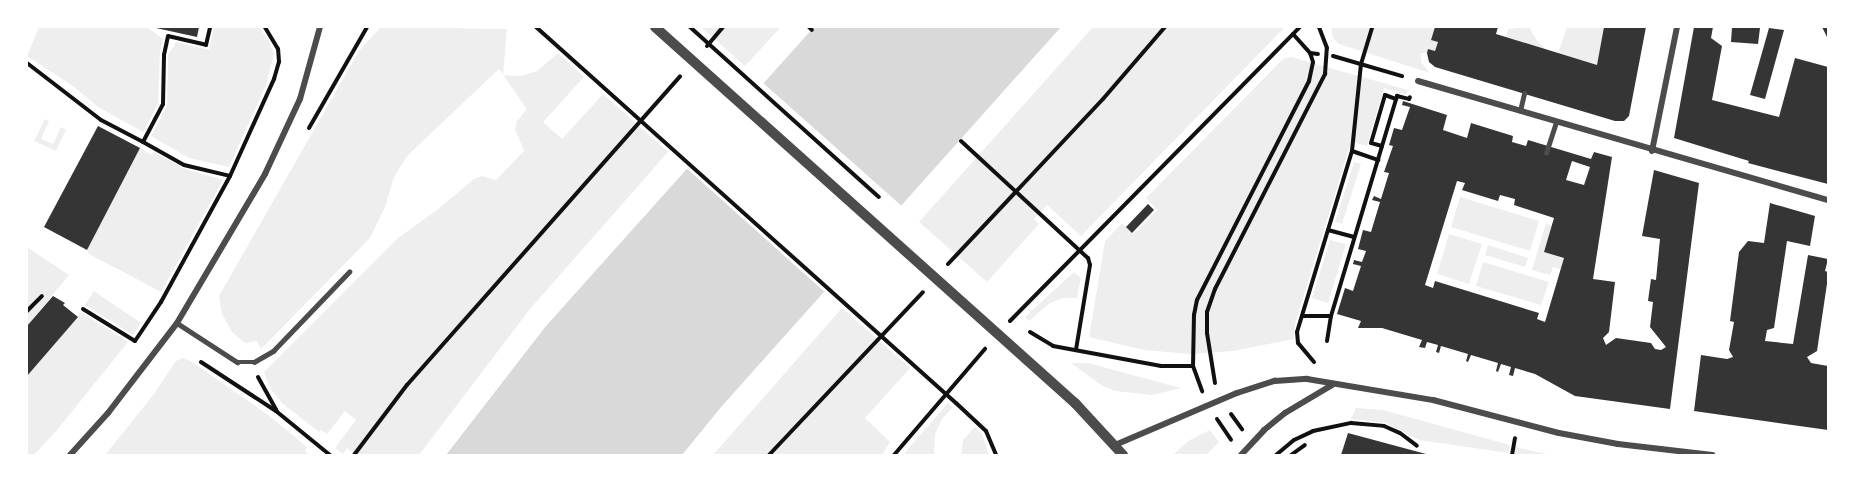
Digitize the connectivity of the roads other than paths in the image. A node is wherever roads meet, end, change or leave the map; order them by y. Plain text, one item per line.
1 (320, 27) edge
2 (655, 27) edge
3 (1677, 27) edge
4 (1414, 80) road end
5 (1524, 93) dead end
6 (1520, 111) junction
7 (1556, 122) junction
8 (1653, 151) junction
9 (1546, 153) dead end
10 (1828, 200) edge
11 (348, 272) dead end
12 (177, 323) junction
13 (1333, 384) junction
14 (1115, 445) junction
15 (70, 455) edge
16 (1123, 455) edge
17 (1241, 455) edge
18 (1712, 455) edge

1 - 12 street
2 - 14 street
3 - 8 street
4 - 6 street
5 - 6 lane
6 - 7 street
7 - 8 street
7 - 9 lane
8 - 10 street
11 - 12 lane
12 - 15 street
13 - 14 street
13 - 17 street
13 - 18 street
14 - 16 street

